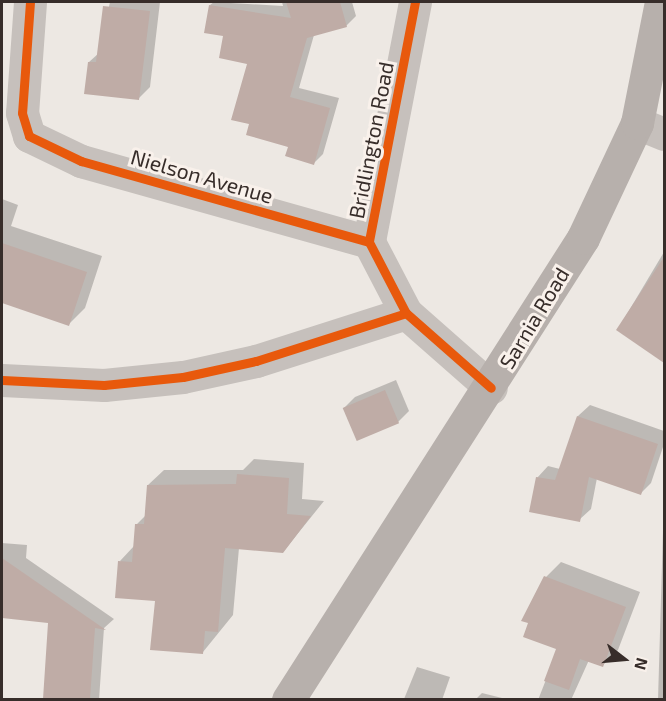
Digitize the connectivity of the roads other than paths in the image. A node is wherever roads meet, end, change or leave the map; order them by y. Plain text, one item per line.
1 (30, 2) edge
2 (415, 2) edge
3 (661, 2) edge
4 (651, 129) edge
5 (369, 242) junction
6 (406, 313) junction
7 (2, 380) edge
8 (491, 388) junction
9 (288, 699) edge

1 - 5 street, Nielson Avenue
2 - 5 street, Bridlington Road
3 - 4 main road, Sarnia Road
4 - 8 main road, Sarnia Road
5 - 6 street, Bridlington Road
6 - 7 street
6 - 8 street
8 - 9 main road, Sarnia Road

